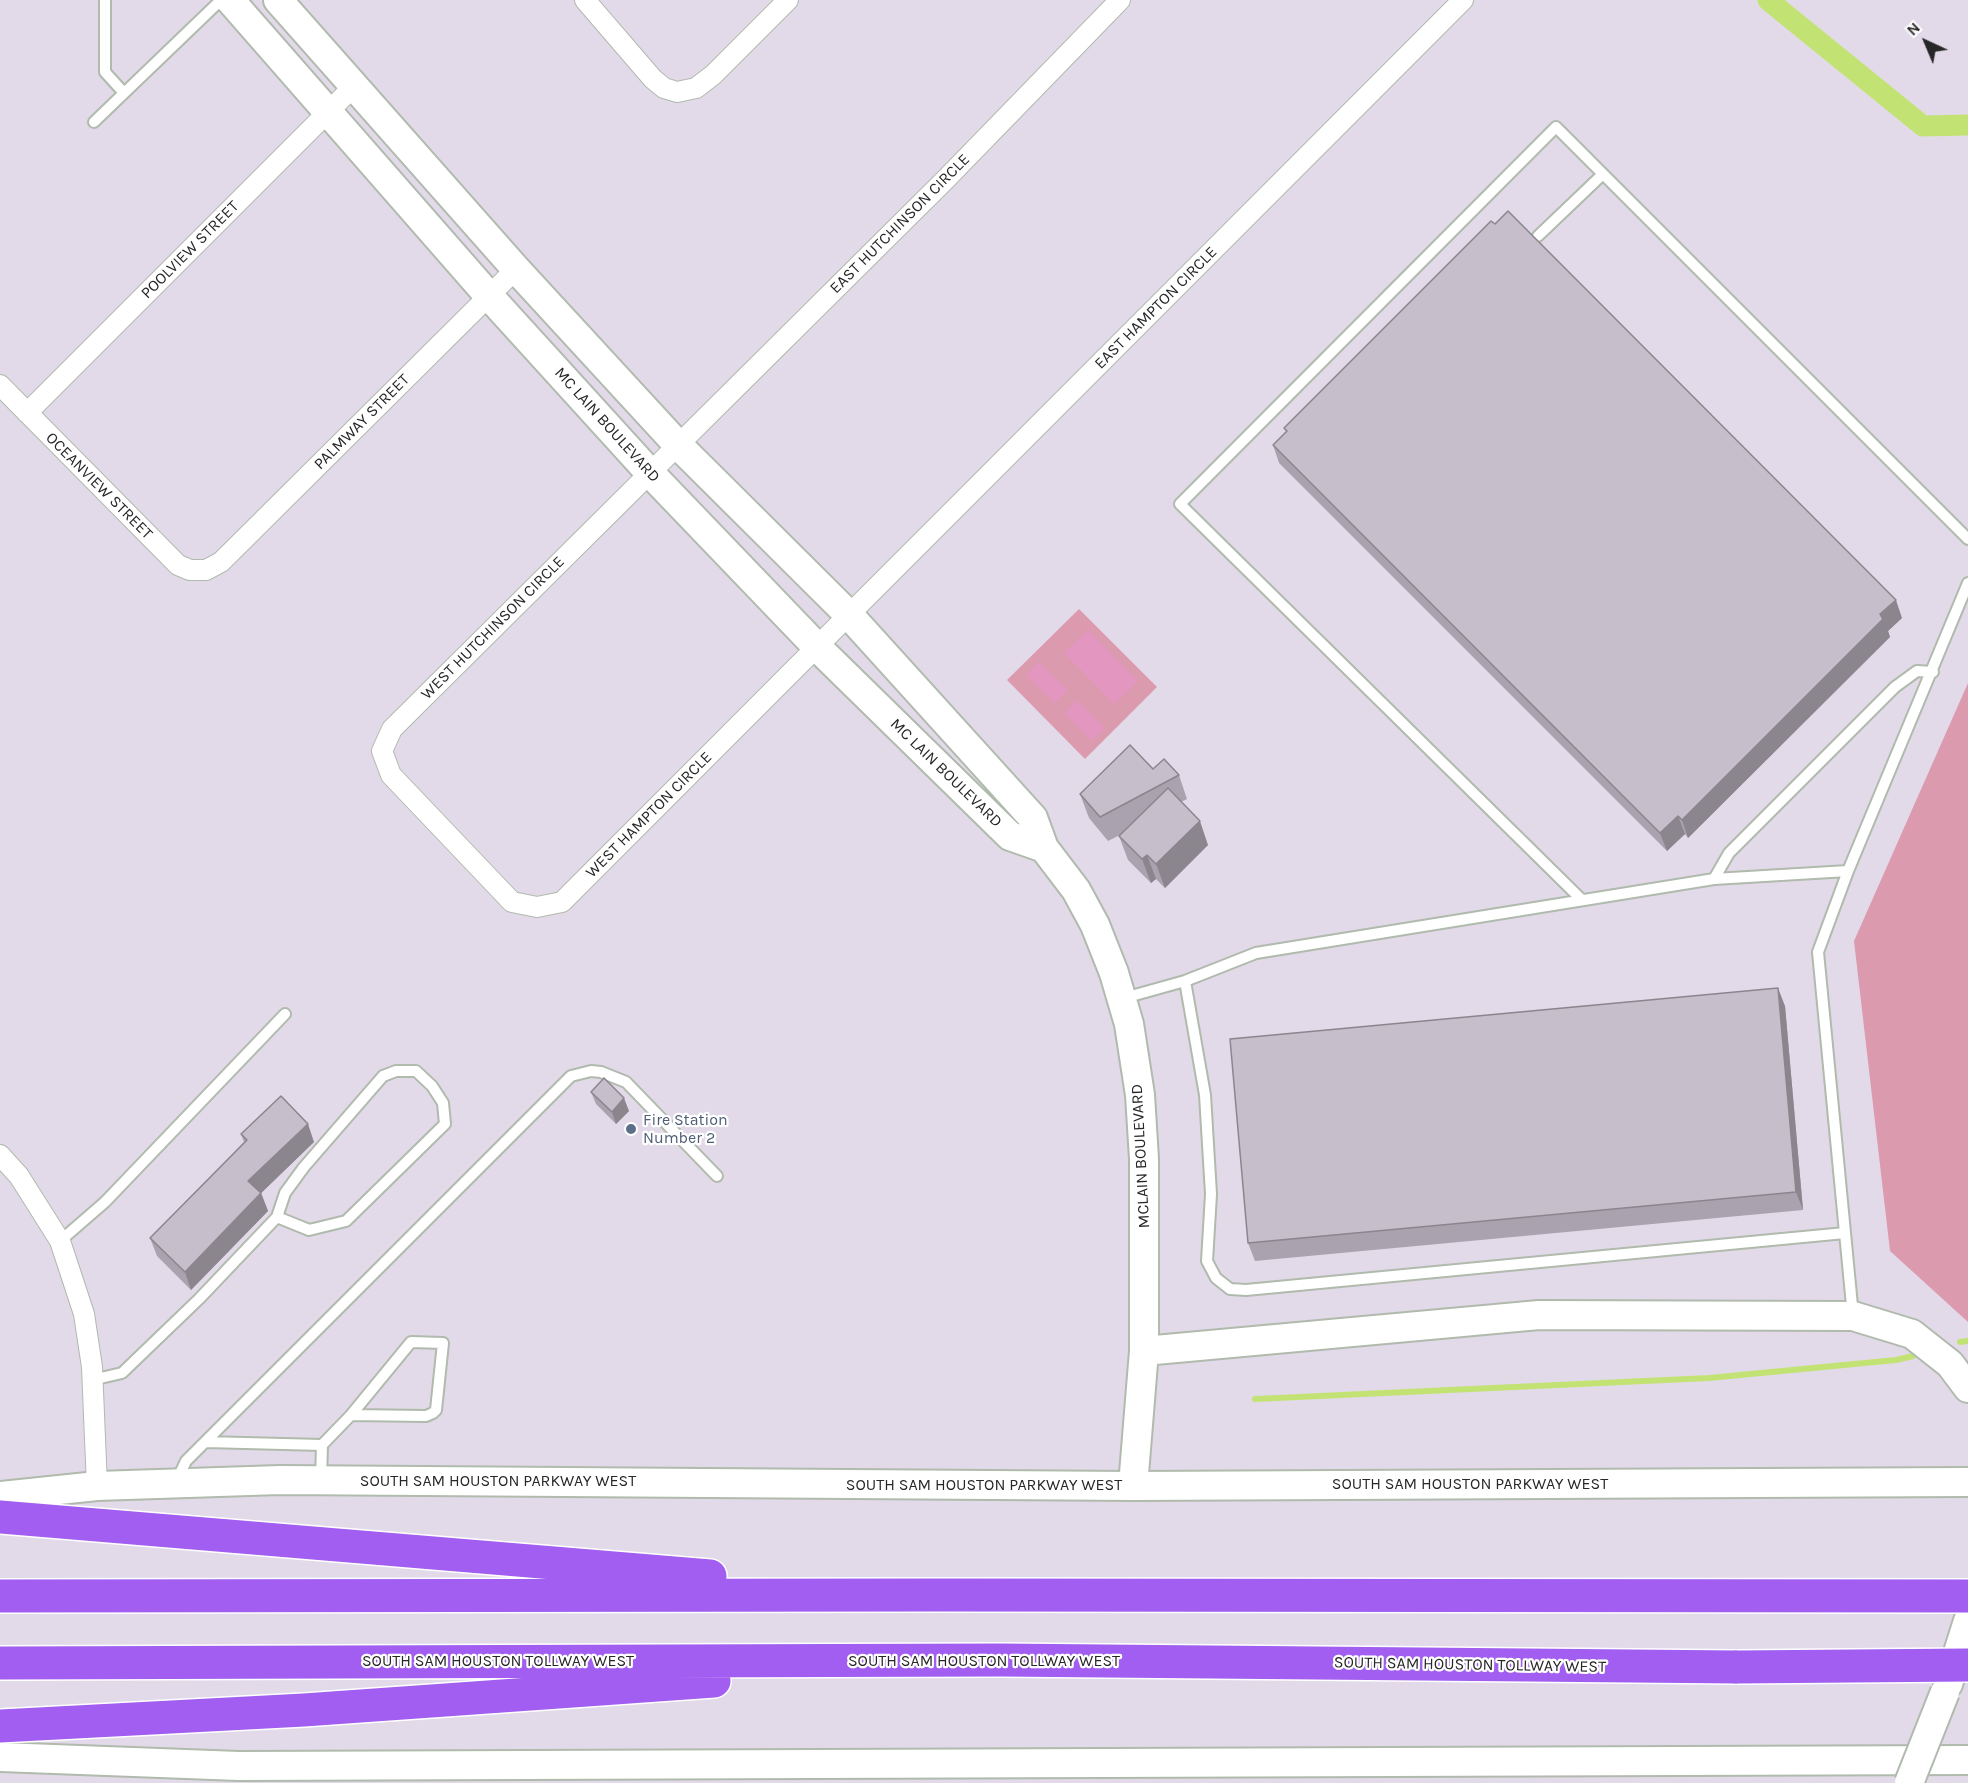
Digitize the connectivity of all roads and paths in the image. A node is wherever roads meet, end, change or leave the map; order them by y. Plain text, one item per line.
1 (105, 0) edge
2 (221, 0) edge
3 (230, 0) edge
4 (278, 0) edge
5 (585, 0) edge
6 (788, 0) edge
7 (1120, 0) edge
8 (1463, 0) edge
9 (353, 87) junction
10 (124, 93) junction
11 (328, 112) junction
12 (94, 122) dead end
13 (1603, 174) junction
14 (1539, 236) dead end
15 (516, 269) junction
16 (489, 296) junction
17 (0, 386) edge
18 (27, 413) junction
19 (678, 446) junction
20 (650, 473) junction
21 (1968, 539) edge
22 (206, 570) joint
23 (1968, 583) edge
24 (849, 615) junction
25 (817, 647) junction
26 (1933, 672) junction
27 (963, 741) junction
28 (938, 766) junction
29 (438, 823) joint
30 (1044, 848) junction
31 (1848, 871) junction
32 (1714, 879) junction
33 (1582, 900) junction
34 (1185, 981) junction
35 (1122, 999) junction
36 (285, 1014) dead end
37 (0, 1155) edge
38 (717, 1176) dead end
39 (277, 1217) junction
40 (1845, 1233) junction
41 (60, 1241) junction
42 (1853, 1316) junction
43 (1144, 1351) junction
44 (92, 1380) junction
45 (1968, 1388) edge
46 (351, 1415) junction
47 (206, 1442) junction
48 (322, 1445) junction
49 (321, 1480) junction
50 (1968, 1482) edge
51 (176, 1483) junction
52 (96, 1486) junction
53 (1133, 1486) junction
54 (0, 1496) edge
55 (0, 1517) edge
56 (939, 1595) junction
57 (0, 1596) edge
58 (1968, 1596) edge
59 (1968, 1621) edge
60 (1001, 1660) junction
61 (0, 1663) edge
62 (1968, 1665) edge
63 (0, 1726) edge
64 (0, 1757) edge
65 (1968, 1760) edge
66 (1067, 1772) edge
67 (1909, 1783) edge

1 - 10 lane
2 - 10 lane
3 - 11 main road, MC LAIN BOULEVARD
4 - 9 main road, MC LAIN BOULEVARD
5 - 6 street
7 - 19 street, EAST HUTCHINSON CIRCLE
8 - 24 street, EAST HAMPTON CIRCLE
9 - 11 street, POOLVIEW STREET
9 - 15 main road, MC LAIN BOULEVARD
10 - 12 lane
11 - 16 main road, MC LAIN BOULEVARD
11 - 18 street, POOLVIEW STREET
13 - 14 lane
13 - 21 lane
13 - 33 lane
15 - 16 street, PALMWAY STREET
15 - 19 main road, MC LAIN BOULEVARD
16 - 20 main road, MC LAIN BOULEVARD
16 - 22 street, PALMWAY STREET
17 - 18 street, OCEANVIEW STREET
18 - 22 street, OCEANVIEW STREET
19 - 20 street, WEST HUTCHINSON CIRCLE
19 - 24 main road, MC LAIN BOULEVARD
20 - 25 main road, MC LAIN BOULEVARD
20 - 29 street, WEST HUTCHINSON CIRCLE
23 - 26 lane
24 - 25 street, WEST HAMPTON CIRCLE
24 - 27 main road, MC LAIN BOULEVARD
25 - 28 main road, MC LAIN BOULEVARD
25 - 29 street, WEST HAMPTON CIRCLE
26 - 31 lane
26 - 32 lane
27 - 28 main road
27 - 30 main road, MC LAIN BOULEVARD
28 - 30 main road, MC LAIN BOULEVARD
30 - 35 main road, MCLAIN BOULEVARD
31 - 32 lane
31 - 40 lane
32 - 33 lane
33 - 34 lane
34 - 35 lane
34 - 40 lane
35 - 43 main road, MCLAIN BOULEVARD
36 - 41 lane
37 - 41 street
38 - 47 lane
39 - 39 lane
39 - 44 lane
40 - 42 lane
41 - 44 street
42 - 43 main road
42 - 45 main road
43 - 53 main road, MCLAIN BOULEVARD
44 - 52 street
46 - 46 lane
46 - 48 lane
47 - 48 lane
47 - 51 lane
48 - 49 lane
49 - 51 main road, SOUTH SAM HOUSTON PARKWAY WEST
49 - 53 main road, SOUTH SAM HOUSTON PARKWAY WEST
50 - 53 main road, SOUTH SAM HOUSTON PARKWAY WEST
51 - 52 main road, SOUTH SAM HOUSTON PARKWAY WEST
52 - 54 main road, SOUTH SAM HOUSTON PARKWAY WEST
55 - 56 highway
56 - 57 highway
56 - 58 highway
59 - 67 main road, bridge
60 - 61 highway, SOUTH SAM HOUSTON TOLLWAY WEST
60 - 62 highway, SOUTH SAM HOUSTON TOLLWAY WEST, bridge
60 - 63 highway
64 - 66 main road
65 - 66 main road

